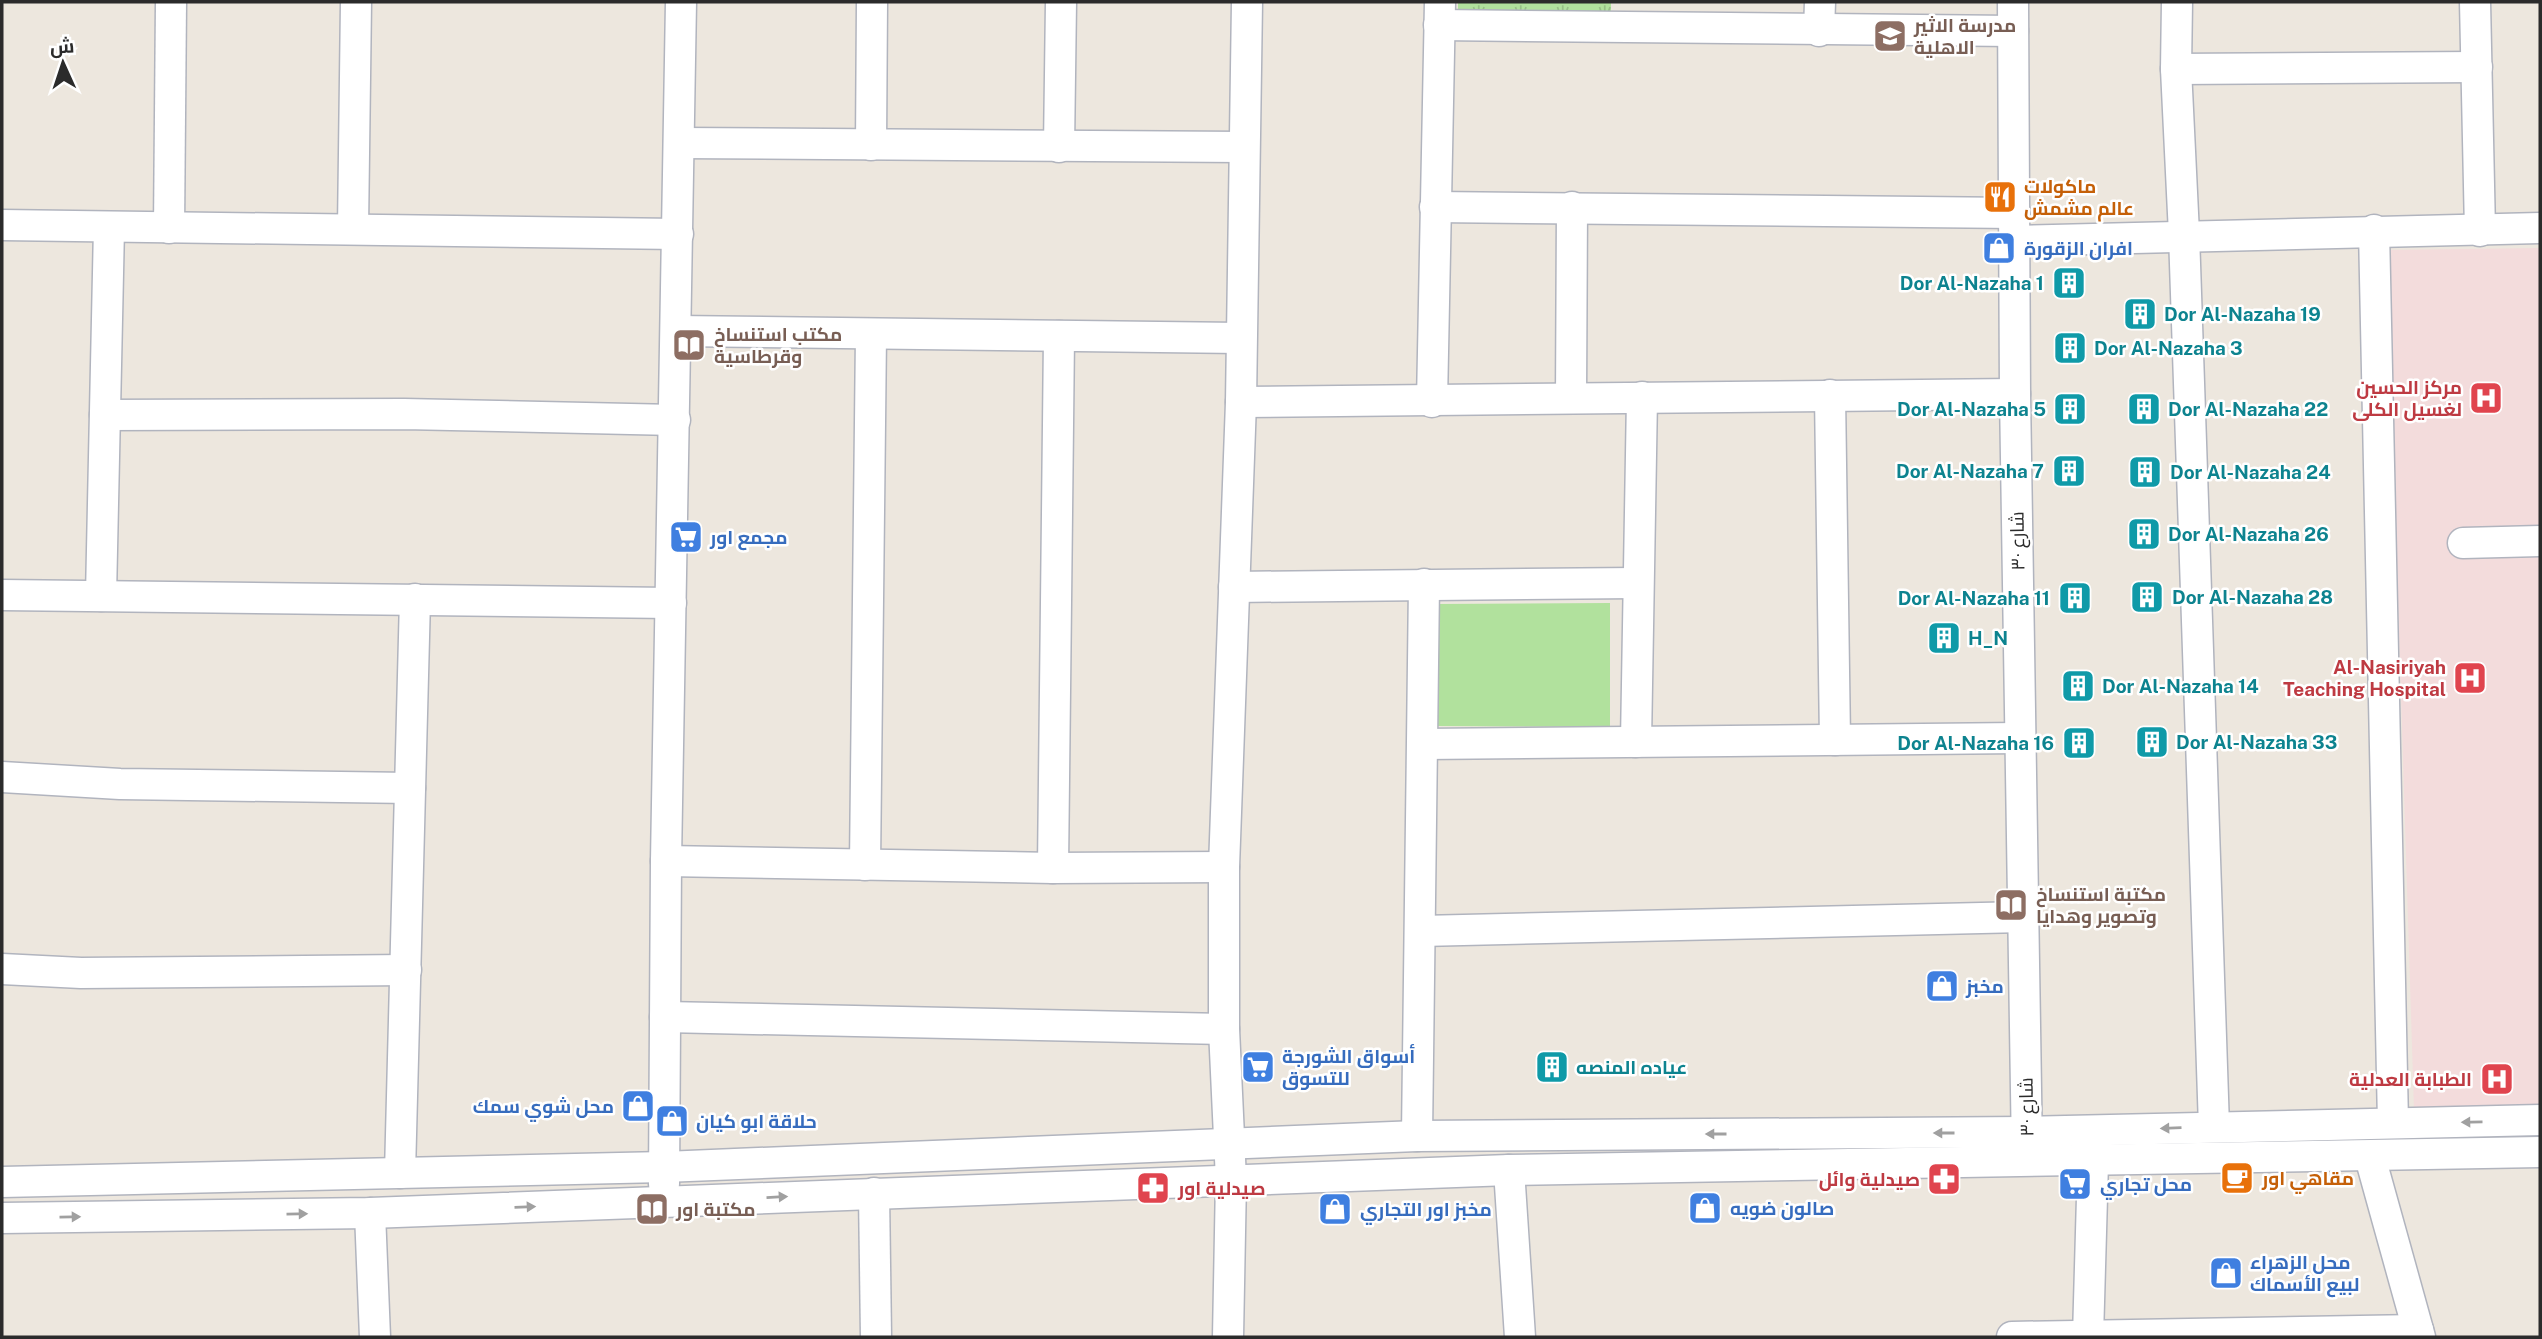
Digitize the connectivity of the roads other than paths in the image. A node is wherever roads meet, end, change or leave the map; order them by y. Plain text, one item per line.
1 (171, 2) edge
2 (356, 2) edge
3 (681, 2) edge
4 (872, 2) edge
5 (1061, 2) edge
6 (1247, 2) edge
7 (2177, 2) edge
8 (2475, 2) edge
9 (1440, 13) edge
10 (1627, 15) edge
11 (1820, 16) edge
12 (2013, 16) edge
13 (2477, 67) junction
14 (2176, 69) junction
15 (679, 143) junction
16 (871, 145) junction
17 (1059, 147) junction
18 (1244, 147) junction
19 (1435, 207) junction
20 (1572, 208) junction
21 (2, 225) edge
22 (109, 227) junction
23 (2014, 227) junction
24 (169, 228) junction
25 (353, 228) junction
26 (2540, 228) edge
27 (2374, 230) junction
28 (2480, 231) junction
29 (678, 234) junction
30 (2184, 234) junction
31 (676, 331) junction
32 (871, 334) junction
33 (1059, 336) junction
34 (1240, 338) junction
35 (2015, 394) junction
36 (1830, 395) junction
37 (1642, 397) junction
38 (1571, 398) junction
39 (1241, 402) junction
40 (1433, 402) junction
41 (105, 415) junction
42 (675, 420) junction
43 (2540, 541) edge
44 (2463, 543) dead end
45 (1636, 583) junction
46 (1424, 584) junction
47 (1234, 587) junction
48 (2, 595) edge
49 (101, 596) junction
50 (415, 599) junction
51 (671, 603) junction
52 (2019, 738) junction
53 (1835, 740) junction
54 (1636, 742) junction
55 (1424, 744) junction
56 (2, 777) edge
57 (410, 788) junction
58 (666, 861) junction
59 (865, 865) junction
60 (1224, 867) junction
61 (1052, 868) junction
62 (2024, 917) junction
63 (1421, 931) junction
64 (2, 969) edge
65 (406, 970) junction
66 (665, 1017) junction
67 (1224, 1030) junction
68 (2540, 1120) edge
69 (2393, 1124) junction
70 (2214, 1127) junction
71 (2026, 1132) junction
72 (1417, 1136) junction
73 (1229, 1142) junction
74 (2540, 1152) edge
75 (2370, 1157) junction
76 (2093, 1162) junction
77 (2027, 1163) junction
78 (664, 1167) junction
79 (1509, 1170) junction
80 (400, 1173) junction
81 (1231, 1180) junction
82 (2, 1182) edge
83 (874, 1193) junction
84 (665, 1202) junction
85 (370, 1213) junction
86 (2, 1218) edge
87 (2419, 1334) edge
88 (2089, 1336) edge
89 (374, 1337) edge
90 (876, 1337) edge
91 (1228, 1337) edge
92 (1520, 1337) edge
93 (2012, 1337) edge

1 - 24 street
2 - 25 street
3 - 15 street
4 - 16 street
5 - 17 street
6 - 18 street
7 - 14 street
8 - 13 street
9 - 10 street
9 - 19 street
10 - 11 street
11 - 12 street
12 - 23 street, شارع ٣٠
13 - 14 street
13 - 28 street
14 - 30 street
15 - 16 street
15 - 29 street
16 - 17 street
17 - 18 street
18 - 34 street
19 - 20 street
19 - 40 street
20 - 23 street
20 - 38 street
21 - 22 street
22 - 24 street
22 - 41 street
23 - 30 street
23 - 35 street, شارع ٣٠
24 - 25 street
25 - 29 street
26 - 28 street
27 - 28 street
27 - 30 street
27 - 69 street
29 - 31 street
30 - 70 street
31 - 32 street
31 - 42 street
32 - 33 street
32 - 59 street
33 - 34 street
33 - 61 street
34 - 39 street
35 - 36 street
35 - 52 street, شارع ٣٠
36 - 37 street
36 - 53 street
37 - 38 street
37 - 45 street
38 - 40 street
39 - 40 street
39 - 47 street
41 - 42 street
41 - 49 street
42 - 51 street
43 - 44 street
45 - 46 street
45 - 54 street
46 - 47 street
46 - 55 street
47 - 60 street
48 - 49 street
49 - 50 street
50 - 51 street
50 - 57 street
51 - 58 street
52 - 53 street
52 - 62 street, شارع ٣٠
53 - 54 street
54 - 55 street
55 - 63 street
56 - 57 street
57 - 65 street
58 - 59 street
58 - 66 street
59 - 61 street
60 - 61 street
60 - 67 street
62 - 63 street
62 - 71 street, شارع ٣٠
63 - 72 street
64 - 65 street
65 - 80 street
66 - 67 street
66 - 78 street
67 - 73 street
68 -> 69 street
69 - 70 street
70 -> 71 street
71 -> 72 street
71 - 77 street, شارع ٣٠
72 - 73 street
73 - 78 street
73 - 81 street
74 - 75 street
75 - 76 street
75 - 87 street
76 - 77 street
76 - 88 street
77 - 79 street
78 - 80 street
78 - 84 street
79 - 81 street
79 - 92 street
80 - 82 street
81 - 83 street
81 - 91 street
84 -> 83 street
83 - 90 street
85 -> 84 street
86 -> 85 street
85 - 89 street
87 - 88 street
88 - 93 street

